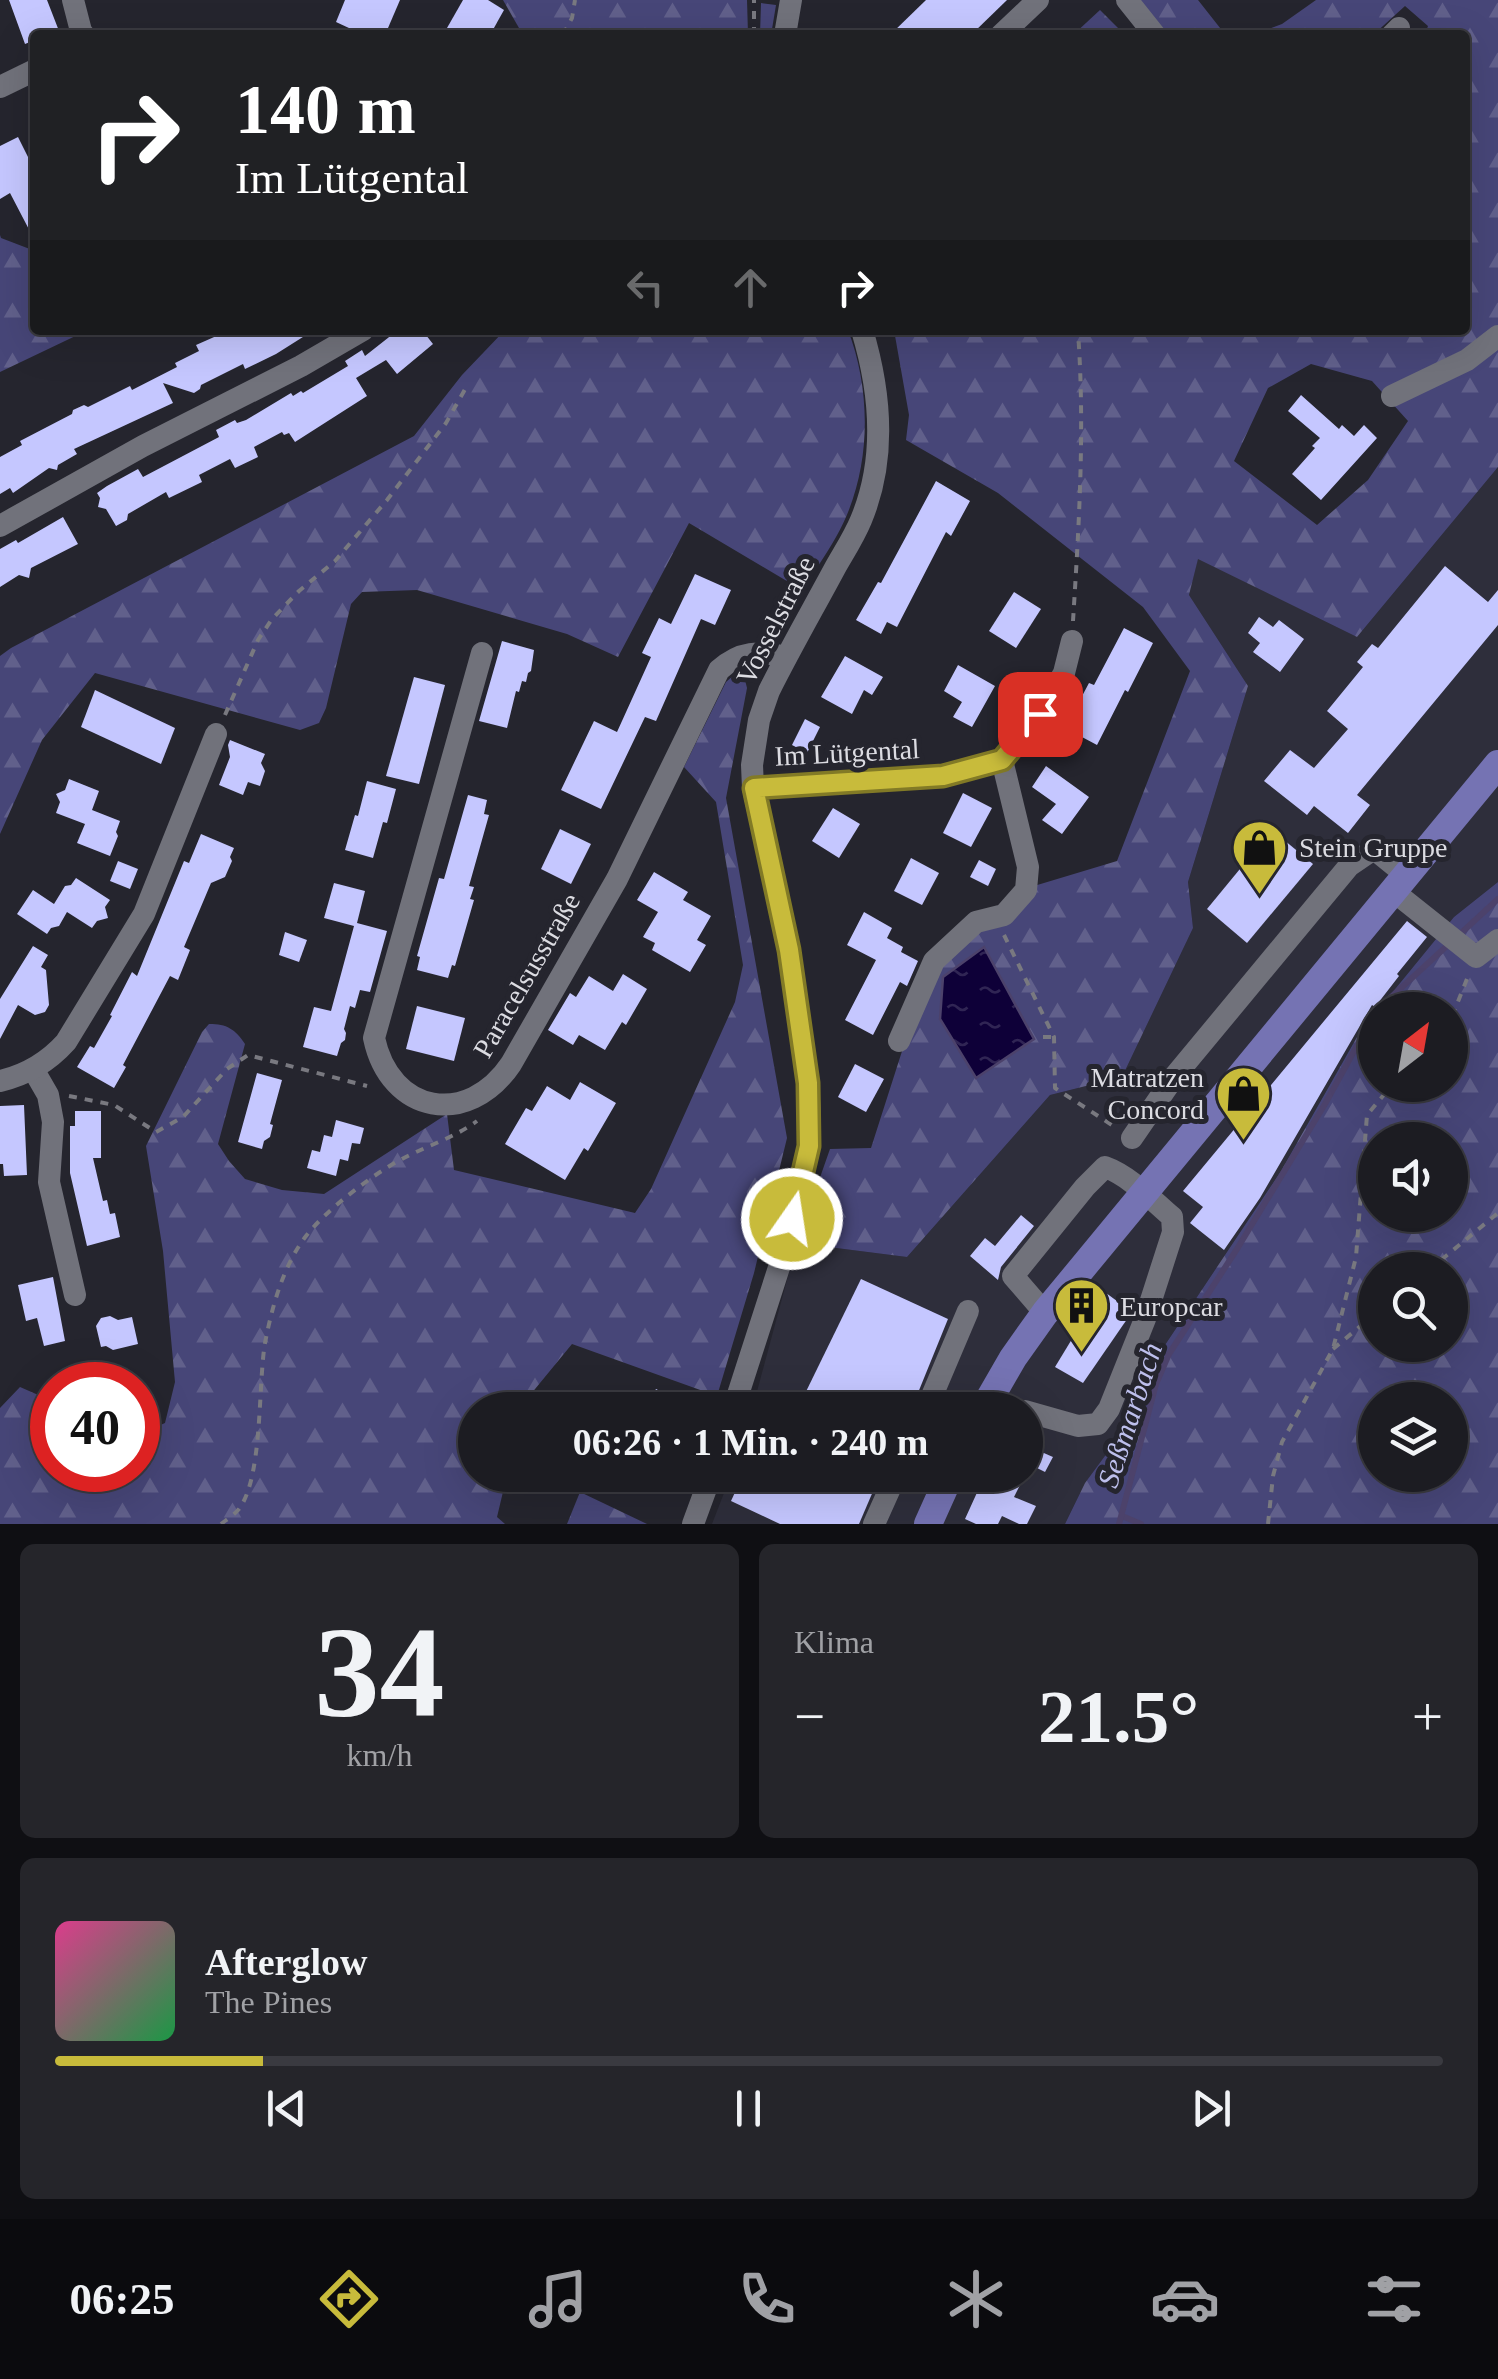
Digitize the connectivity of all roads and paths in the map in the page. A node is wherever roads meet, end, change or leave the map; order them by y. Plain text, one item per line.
1 (73, 0) edge
2 (575, 0) edge
3 (754, 0) edge
4 (791, 0) edge
5 (1038, 0) edge
6 (1127, 0) edge
7 (81, 30) edge
8 (566, 30) edge
9 (754, 30) edge
10 (785, 30) edge
11 (1006, 30) edge
12 (1151, 30) edge
13 (30, 72) edge
14 (0, 86) edge
15 (354, 335) edge
16 (864, 335) edge
17 (1078, 335) edge
18 (1498, 336) edge
19 (468, 384) dead end
20 (1392, 396) dead end
21 (0, 526) edge
22 (1072, 641) joint
23 (482, 653) dead end
24 (786, 657) junction
25 (216, 734) joint
26 (1002, 760) junction
27 (1498, 764) edge
28 (754, 788) junction
29 (1399, 883) junction
30 (1004, 915) junction
31 (1498, 940) edge
32 (1476, 957) junction
33 (1462, 992) edge
34 (1043, 1037) dead end
35 (1054, 1037) junction
36 (899, 1041) dead end
37 (33, 1069) junction
38 (0, 1080) edge
39 (367, 1086) dead end
40 (1055, 1088) dead end
41 (490, 1090) junction
42 (48, 1095) junction
43 (1377, 1102) edge
44 (1132, 1138) dead end
45 (1144, 1192) junction
46 (1498, 1212) edge
47 (1450, 1252) edge
48 (75, 1295) dead end
49 (968, 1311) dead end
50 (1046, 1313) junction
51 (1358, 1328) edge
52 (1332, 1349) junction
53 (739, 1392) edge
54 (934, 1392) edge
55 (993, 1392) edge
56 (1043, 1416) edge
57 (704, 1492) edge
58 (888, 1492) edge
59 (942, 1492) edge
60 (221, 1524) edge
61 (693, 1524) edge
62 (874, 1524) edge
63 (928, 1524) edge
64 (1268, 1524) edge

1 - 7 street
2 - 8 path
3 - 9 path
4 - 10 street
5 - 11 street
6 - 12 street
13 - 14 street
15 - 21 street
16 - 24 street, Vosselstraße
17 - 22 path
18 - 20 street
19 - 25 path
22 - 26 street
23 - 41 street, Paracelsusstraße
24 - 28 street, Vosselstraße
24 - 41 street, Paracelsusstraße
25 - 37 street
26 - 28 street, Im Lütgental
26 - 30 street
27 - 29 main road
28 - 53 street, Vosselstraße
29 - 32 street
29 - 44 street
29 - 45 main road
30 - 35 path
30 - 36 street
31 - 32 street
32 - 33 path
34 - 35 path
35 - 40 path
37 - 38 street
37 - 42 street
39 - 42 path
41 - 60 path
42 - 48 street
43 - 52 path
45 - 50 main road
45 - 50 street
45 - 56 street
46 - 47 path
49 - 54 street
50 - 55 main road
51 - 52 path
52 - 64 path
57 - 61 street
58 - 62 street
59 - 63 main road

